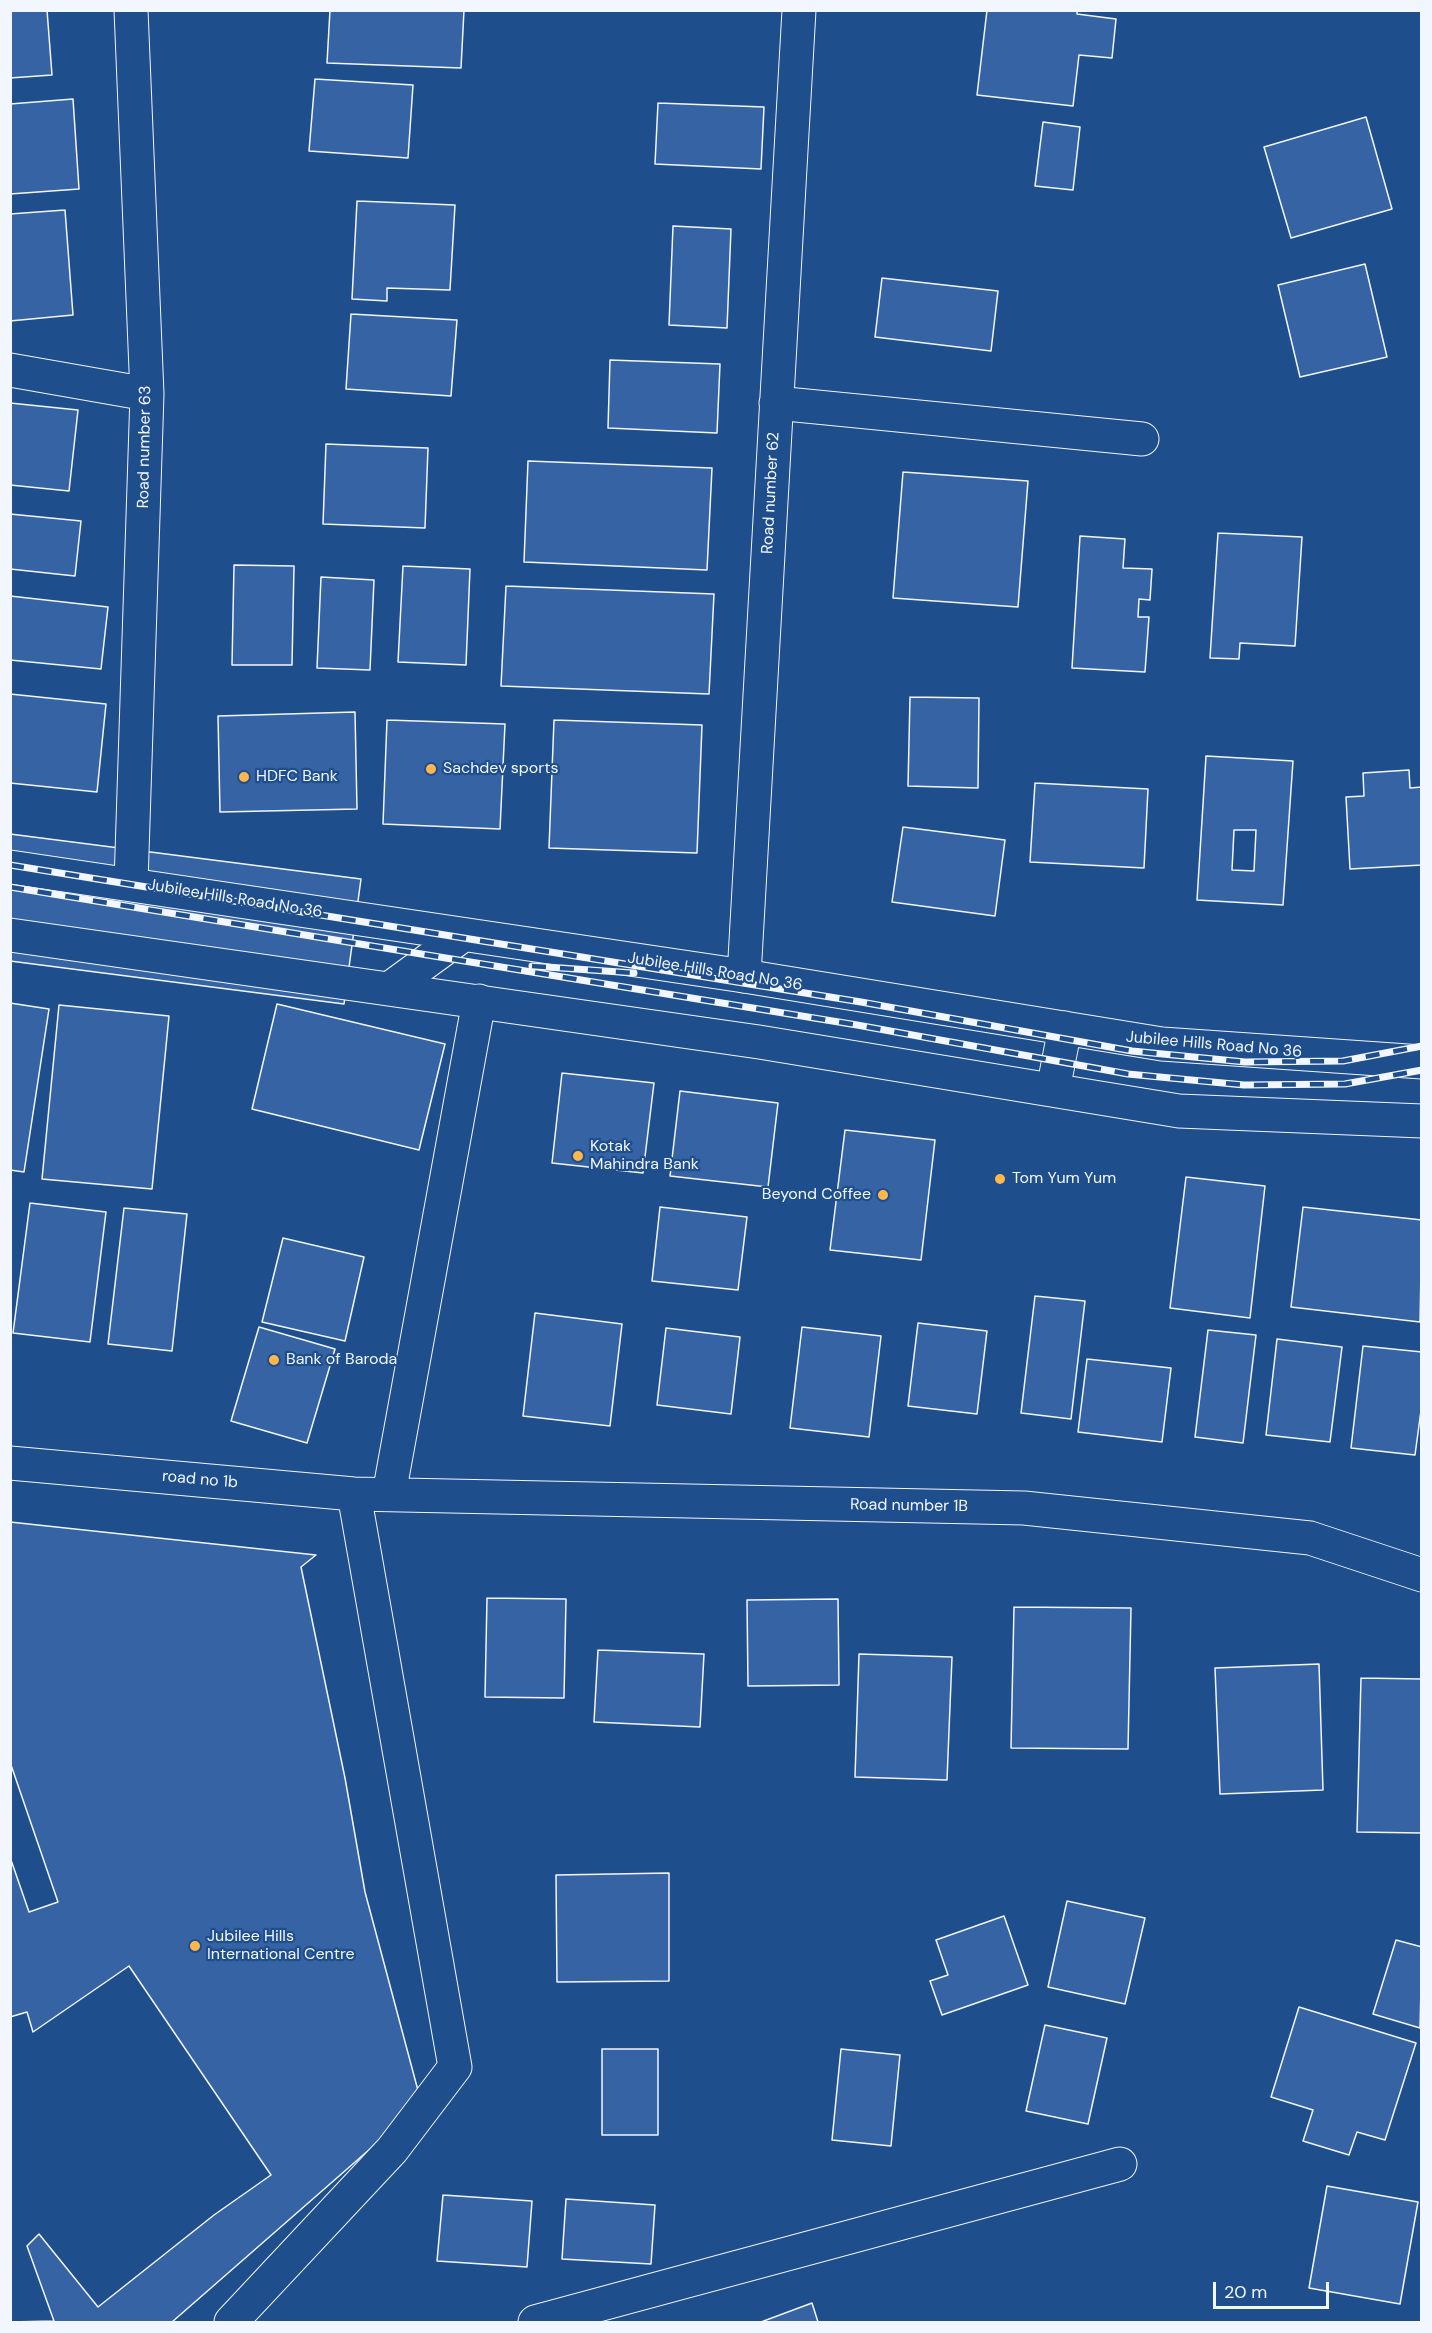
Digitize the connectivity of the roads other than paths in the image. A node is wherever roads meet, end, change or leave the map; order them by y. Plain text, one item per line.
1 (131, 10) edge
2 (799, 10) edge
3 (10, 370) edge
4 (147, 394) junction
5 (776, 403) junction
6 (1142, 439) dead end
7 (10, 867) edge
8 (131, 883) junction
9 (10, 935) edge
10 (463, 935) junction
11 (744, 976) junction
12 (389, 989) junction
13 (478, 1001) junction
14 (1065, 1028) junction
15 (1422, 1062) edge
16 (1053, 1090) junction
17 (1422, 1121) edge
18 (10, 1463) edge
19 (354, 1494) junction
20 (389, 1494) junction
21 (1422, 1575) edge
22 (1120, 2164) dead end
23 (231, 2322) edge
24 (535, 2322) edge

1 - 4 street, Road number 63
2 - 5 street, Road number 62
3 - 4 street
4 - 8 street, Road number 63
5 - 6 street
5 - 11 street, Road number 62
7 - 8 street, Jubilee Hills Road No 36
8 - 10 street, Jubilee Hills Road No 36
9 - 12 street
10 - 11 street, Jubilee Hills Road No 36
10 - 12 street
11 - 14 street, Jubilee Hills Road No 36
12 - 13 street
13 - 16 street
13 - 20 street
14 - 15 street, Jubilee Hills Road No 36
14 - 16 street
16 - 17 street
18 - 19 street, road no 1b
19 - 20 street, road no 1b
19 - 23 street
20 - 21 street, Road number 1B
22 - 24 street

